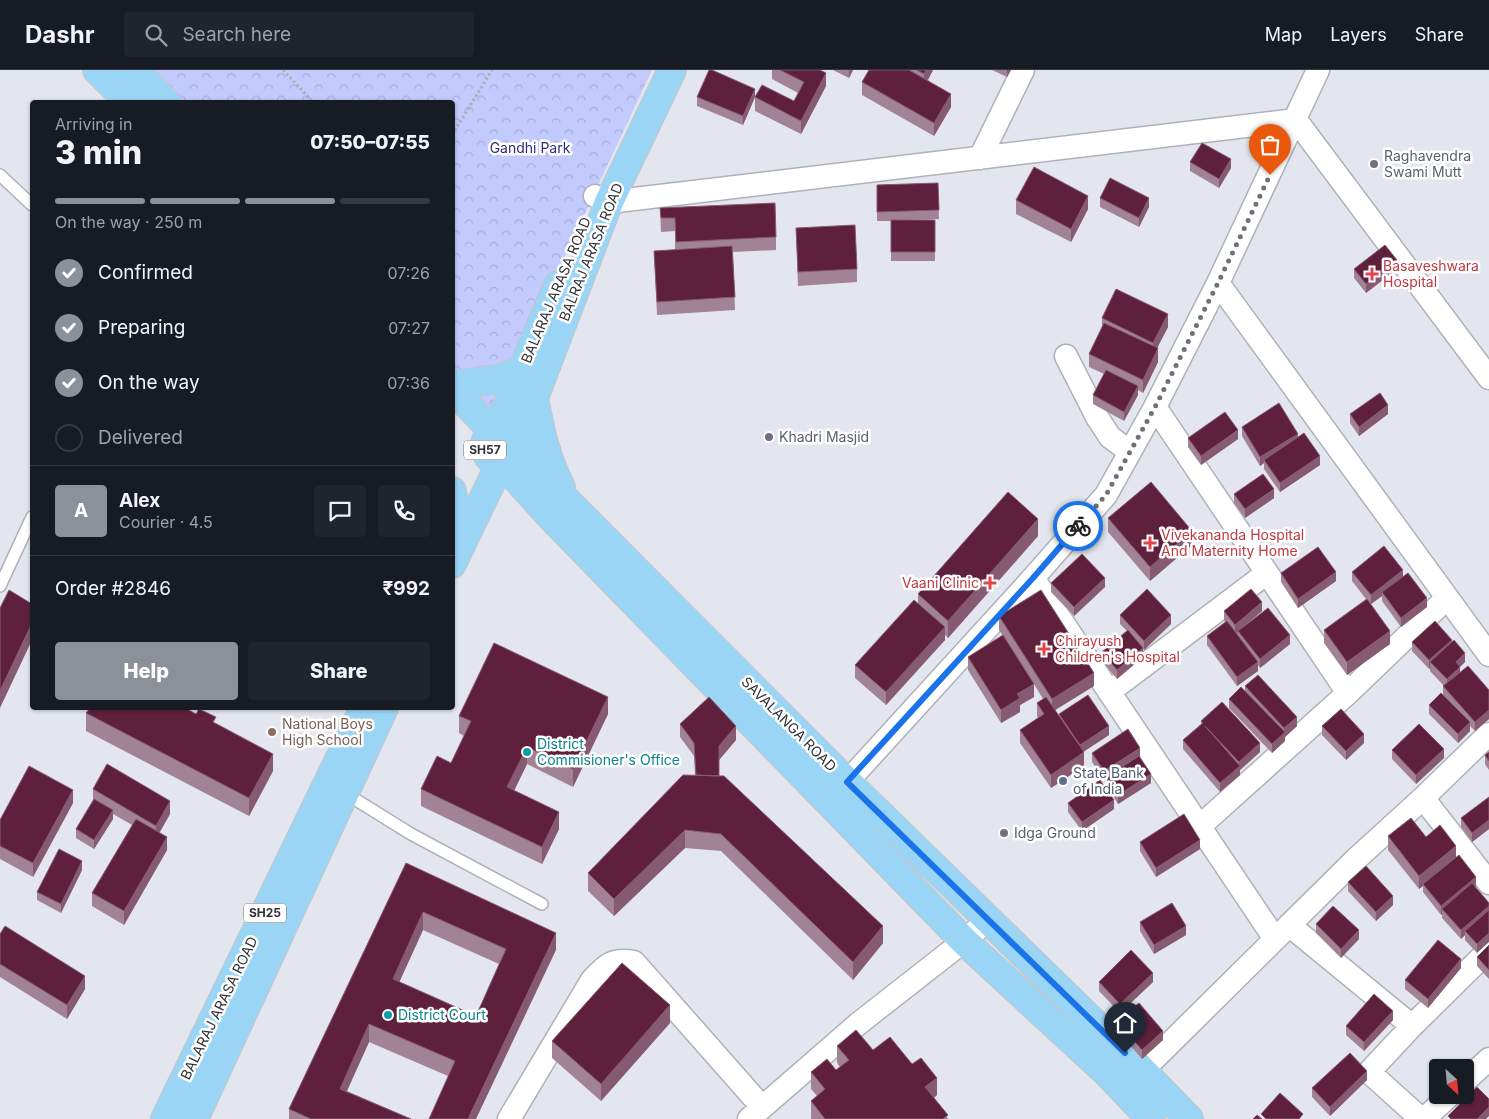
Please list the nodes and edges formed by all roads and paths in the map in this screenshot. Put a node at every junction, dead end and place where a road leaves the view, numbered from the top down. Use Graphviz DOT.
graph roads {
  1 [pos="97,70"];
  2 [pos="134,70"];
  3 [pos="283,70"];
  4 [pos="492,70"];
  5 [pos="655,70"];
  6 [pos="672,70"];
  7 [pos="1022,70"];
  8 [pos="1318,70"];
  9 [pos="127,100"];
  10 [pos="164,100"];
  11 [pos="311,100"];
  12 [pos="1296,120"];
  13 [pos="455,130"];
  14 [pos="980,158"];
  15 [pos="0,175"];
  16 [pos="602,199"];
  17 [pos="30,203"];
  18 [pos="1218,283"];
  19 [pos="1066,356"];
  20 [pos="522,370"];
  21 [pos="1488,377"];
  22 [pos="455,385"];
  23 [pos="455,393"];
  24 [pos="534,398"];
  25 [pos="1155,407"];
  26 [pos="455,418"];
  27 [pos="500,447"];
  28 [pos="1130,452"];
  29 [pos="572,506"];
  30 [pos="455,509"];
  31 [pos="30,520"];
  32 [pos="455,557"];
  33 [pos="1268,573"];
  34 [pos="1033,578"];
  35 [pos="0,586"];
  36 [pos="1447,598"];
  37 [pos="1489,655"];
  38 [pos="1109,692"];
  39 [pos="1348,693"];
  40 [pos="363,710"];
  41 [pos="383,710"];
  42 [pos="1489,734"];
  43 [pos="847,782"];
  44 [pos="345,793"];
  45 [pos="1423,798"];
  46 [pos="1199,827"];
  47 [pos="1489,883"];
  48 [pos="542,904"];
  49 [pos="988,920"];
  50 [pos="1282,932"];
  51 [pos="964,941"];
  52 [pos="1489,950"];
  53 [pos="1412,1026"];
  54 [pos="1489,1059"];
  55 [pos="1142,1071"];
  56 [pos="1474,1073"];
  57 [pos="1440,1104"];
  58 [pos="756,1113"];
  59 [pos="165,1119"];
  60 [pos="194,1119"];
  61 [pos="509,1119"];
  62 [pos="1151,1119"];
  63 [pos="1188,1119"];
  64 [pos="1422,1119"];
  1 -- 9 [label="main road"];
  2 -- 10 [label="main road"];
  3 -- 11 [label="path"];
  4 -- 13 [label="path"];
  5 -- 16 [label="main road, BALARAJ ARASA ROAD"];
  6 -- 16 [label="main road, BALRAJ ARASA ROAD"];
  7 -- 14 [label="street"];
  8 -- 12 [label="street"];
  12 -- 14 [label="street"];
  12 -- 18 [label="street"];
  12 -- 21 [label="street"];
  14 -- 16 [label="street"];
  15 -- 17 [label="lane"];
  16 -- 20 [label="main road, BALARAJ ARASA ROAD"];
  16 -- 24 [label="main road, BALRAJ ARASA ROAD"];
  18 -- 25 [label="street"];
  18 -- 36 [label="street"];
  19 -- 28 [label="street"];
  20 -- 22 [label="main road"];
  20 -- 27 [label="main road, BALARAJ ARASA ROAD"];
  23 -- 27 [label="main road, SAVALANGA ROAD / SH57"];
  24 -- 27 [label="main road, BALRAJ ARASA ROAD"];
  24 -- 29 [label="main road"];
  25 -- 28 [label="street"];
  25 -- 33 [label="street"];
  26 -- 27 [label="main road, SAVALANGA ROAD / SH57"];
  27 -- 29 [label="main road, SAVALANGA ROAD / SH57"];
  27 -- 30 [label="main road, BALARAJ ARASA ROAD"];
  27 -- 32 [label="main road, BALARAJ ARASA ROAD"];
  27 -- 51 [label="main road, SAVALANGA ROAD / SH57"];
  28 -- 34 [label="street"];
  29 -- 43 [label="main road, SAVALANGA ROAD / SH57"];
  31 -- 35 [label="lane"];
  33 -- 38 [label="street"];
  33 -- 39 [label="street"];
  34 -- 38 [label="street"];
  34 -- 43 [label="street"];
  36 -- 37 [label="street"];
  36 -- 39 [label="street"];
  38 -- 46 [label="street"];
  39 -- 46 [label="street"];
  40 -- 59 [label="main road, BALARAJ ARASA ROAD / SH25"];
  41 -- 44 [label="main road, BALARAJ ARASA ROAD / SH25"];
  42 -- 45 [label="street"];
  43 -- 49 [label="main road, SAVALANGA ROAD / SH57"];
  44 -- 48 [label="lane"];
  44 -- 60 [label="main road, BALARAJ ARASA ROAD / SH25"];
  45 -- 47 [label="street"];
  45 -- 50 [label="street"];
  46 -- 50 [label="street"];
  49 -- 51 [label="street"];
  49 -- 55 [label="main road, SAVALANGA ROAD / SH57"];
  50 -- 53 [label="street"];
  50 -- 55 [label="street"];
  51 -- 58 [label="street"];
  51 -- 62 [label="main road, SAVALANGA ROAD / SH57"];
  52 -- 53 [label="street"];
  53 -- 64 [label="street"];
  54 -- 56 [label="street"];
  55 -- 63 [label="main road, SAVALANGA ROAD / SH57"];
  57 -- 64 [label="street"];
  58 -- 61 [label="street"];
}
